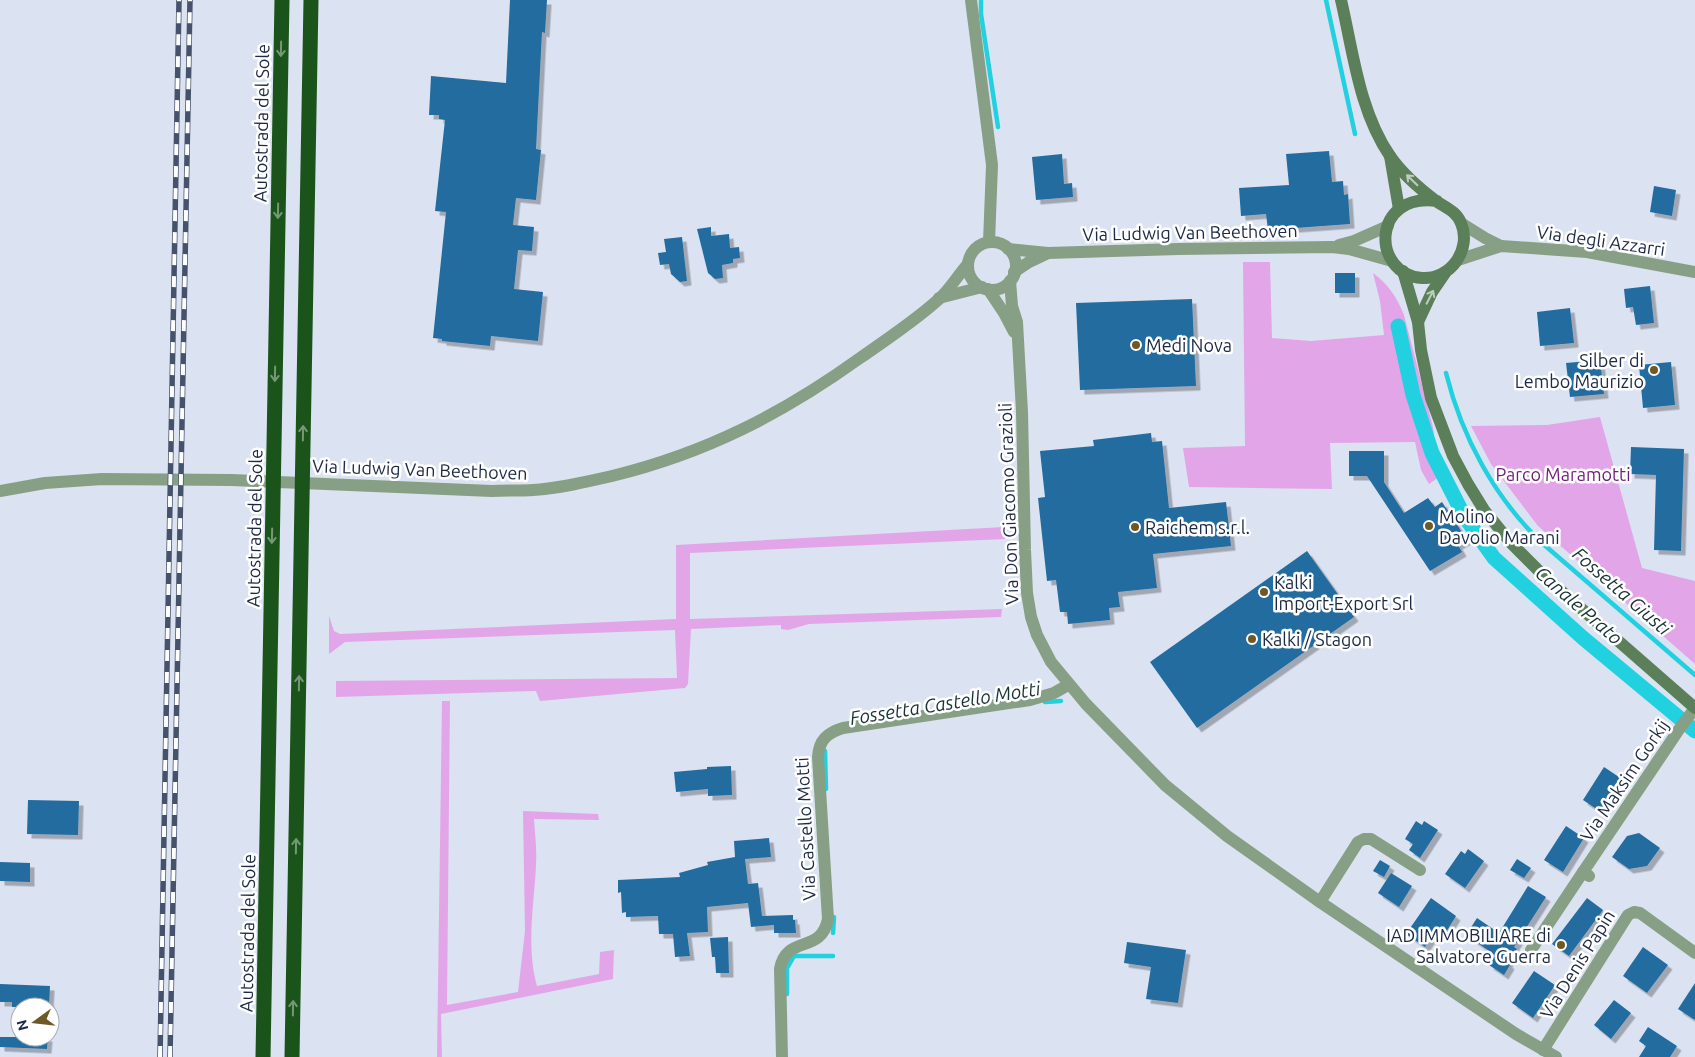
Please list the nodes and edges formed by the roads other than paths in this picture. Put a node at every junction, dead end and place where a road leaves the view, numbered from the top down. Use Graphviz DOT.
graph roads {
  1 [pos="282,0"];
  2 [pos="311,0"];
  3 [pos="971,0"];
  4 [pos="1341,0"];
  5 [pos="1390,156"];
  6 [pos="1437,201"];
  7 [pos="1399,209"];
  8 [pos="1461,223"];
  9 [pos="1388,226"];
  10 [pos="989,242"];
  11 [pos="1501,246"];
  12 [pos="1332,247"];
  13 [pos="1008,248"];
  14 [pos="1048,253"];
  15 [pos="1458,260"];
  16 [pos="1392,261"];
  17 [pos="968,264"];
  18 [pos="1403,271"];
  19 [pos="1695,272"];
  20 [pos="1444,273"];
  21 [pos="1012,276"];
  22 [pos="985,288"];
  23 [pos="939,298"];
  24 [pos="1418,322"];
  25 [pos="1017,338"];
  26 [pos="0,491"];
  27 [pos="1068,685"];
  28 [pos="1693,711"];
  29 [pos="1420,870"];
  30 [pos="1320,902"];
  31 [pos="1531,950"];
  32 [pos="1695,953"];
  33 [pos="1543,1050"];
  34 [pos="263,1057"];
  35 [pos="292,1057"];
  36 [pos="782,1057"];
  37 [pos="1556,1057"];
  1 -- 34 [label="highway, Autostrada del Sole, one-way"];
  35 -- 2 [label="highway, one-way"];
  3 -- 10 [label="street"];
  4 -- 5 [label="main road"];
  6 -- 5 [label="main road, one-way"];
  5 -- 7 [label="main road"];
  6 -- 7 [label="main road"];
  6 -- 8 [label="main road"];
  7 -- 9 [label="main road"];
  8 -- 11 [label="street, Via degli Azzarri"];
  8 -- 15 [label="main road"];
  9 -- 12 [label="street, Via Ludwig Van Beethoven"];
  9 -- 16 [label="main road"];
  10 -- 13 [label="street, Via Ludwig Van Beethoven"];
  10 -- 17 [label="street, Via Ludwig Van Beethoven"];
  11 -- 15 [label="street, Via degli Azzarri"];
  11 -- 19 [label="street, Via degli Azzarri"];
  12 -- 14 [label="street, Via Ludwig Van Beethoven"];
  12 -- 16 [label="street, Via Ludwig Van Beethoven"];
  13 -- 14 [label="street, Via Ludwig Van Beethoven"];
  13 -- 21 [label="street"];
  14 -- 21 [label="street, Via Ludwig Van Beethoven"];
  15 -- 20 [label="main road"];
  16 -- 18 [label="main road"];
  17 -- 22 [label="street"];
  17 -- 23 [label="street, Via Ludwig Van Beethoven"];
  18 -- 20 [label="main road"];
  18 -- 24 [label="main road"];
  24 -- 20 [label="main road, one-way"];
  21 -- 22 [label="street, Via Ludwig Van Beethoven"];
  21 -- 25 [label="street, Via Don Giacomo Grazioli"];
  22 -- 23 [label="street, Via Ludwig Van Beethoven"];
  22 -- 25 [label="street, Via Don Giacomo Grazioli"];
  23 -- 26 [label="street, Via Ludwig Van Beethoven"];
  24 -- 28 [label="main road"];
  25 -- 27 [label="street, Via Don Giacomo Grazioli"];
  27 -- 30 [label="street, Via Don Giacomo Grazioli"];
  27 -- 36 [label="street, Via Castello Motti"];
  28 -- 31 [label="street, Via Maksim Gorkij"];
  29 -- 30 [label="street"];
  30 -- 33 [label="street, Via Don Giacomo Grazioli"];
  32 -- 33 [label="street, Via Denis Papin"];
  33 -- 37 [label="street, Via Don Giacomo Grazioli"];
}
